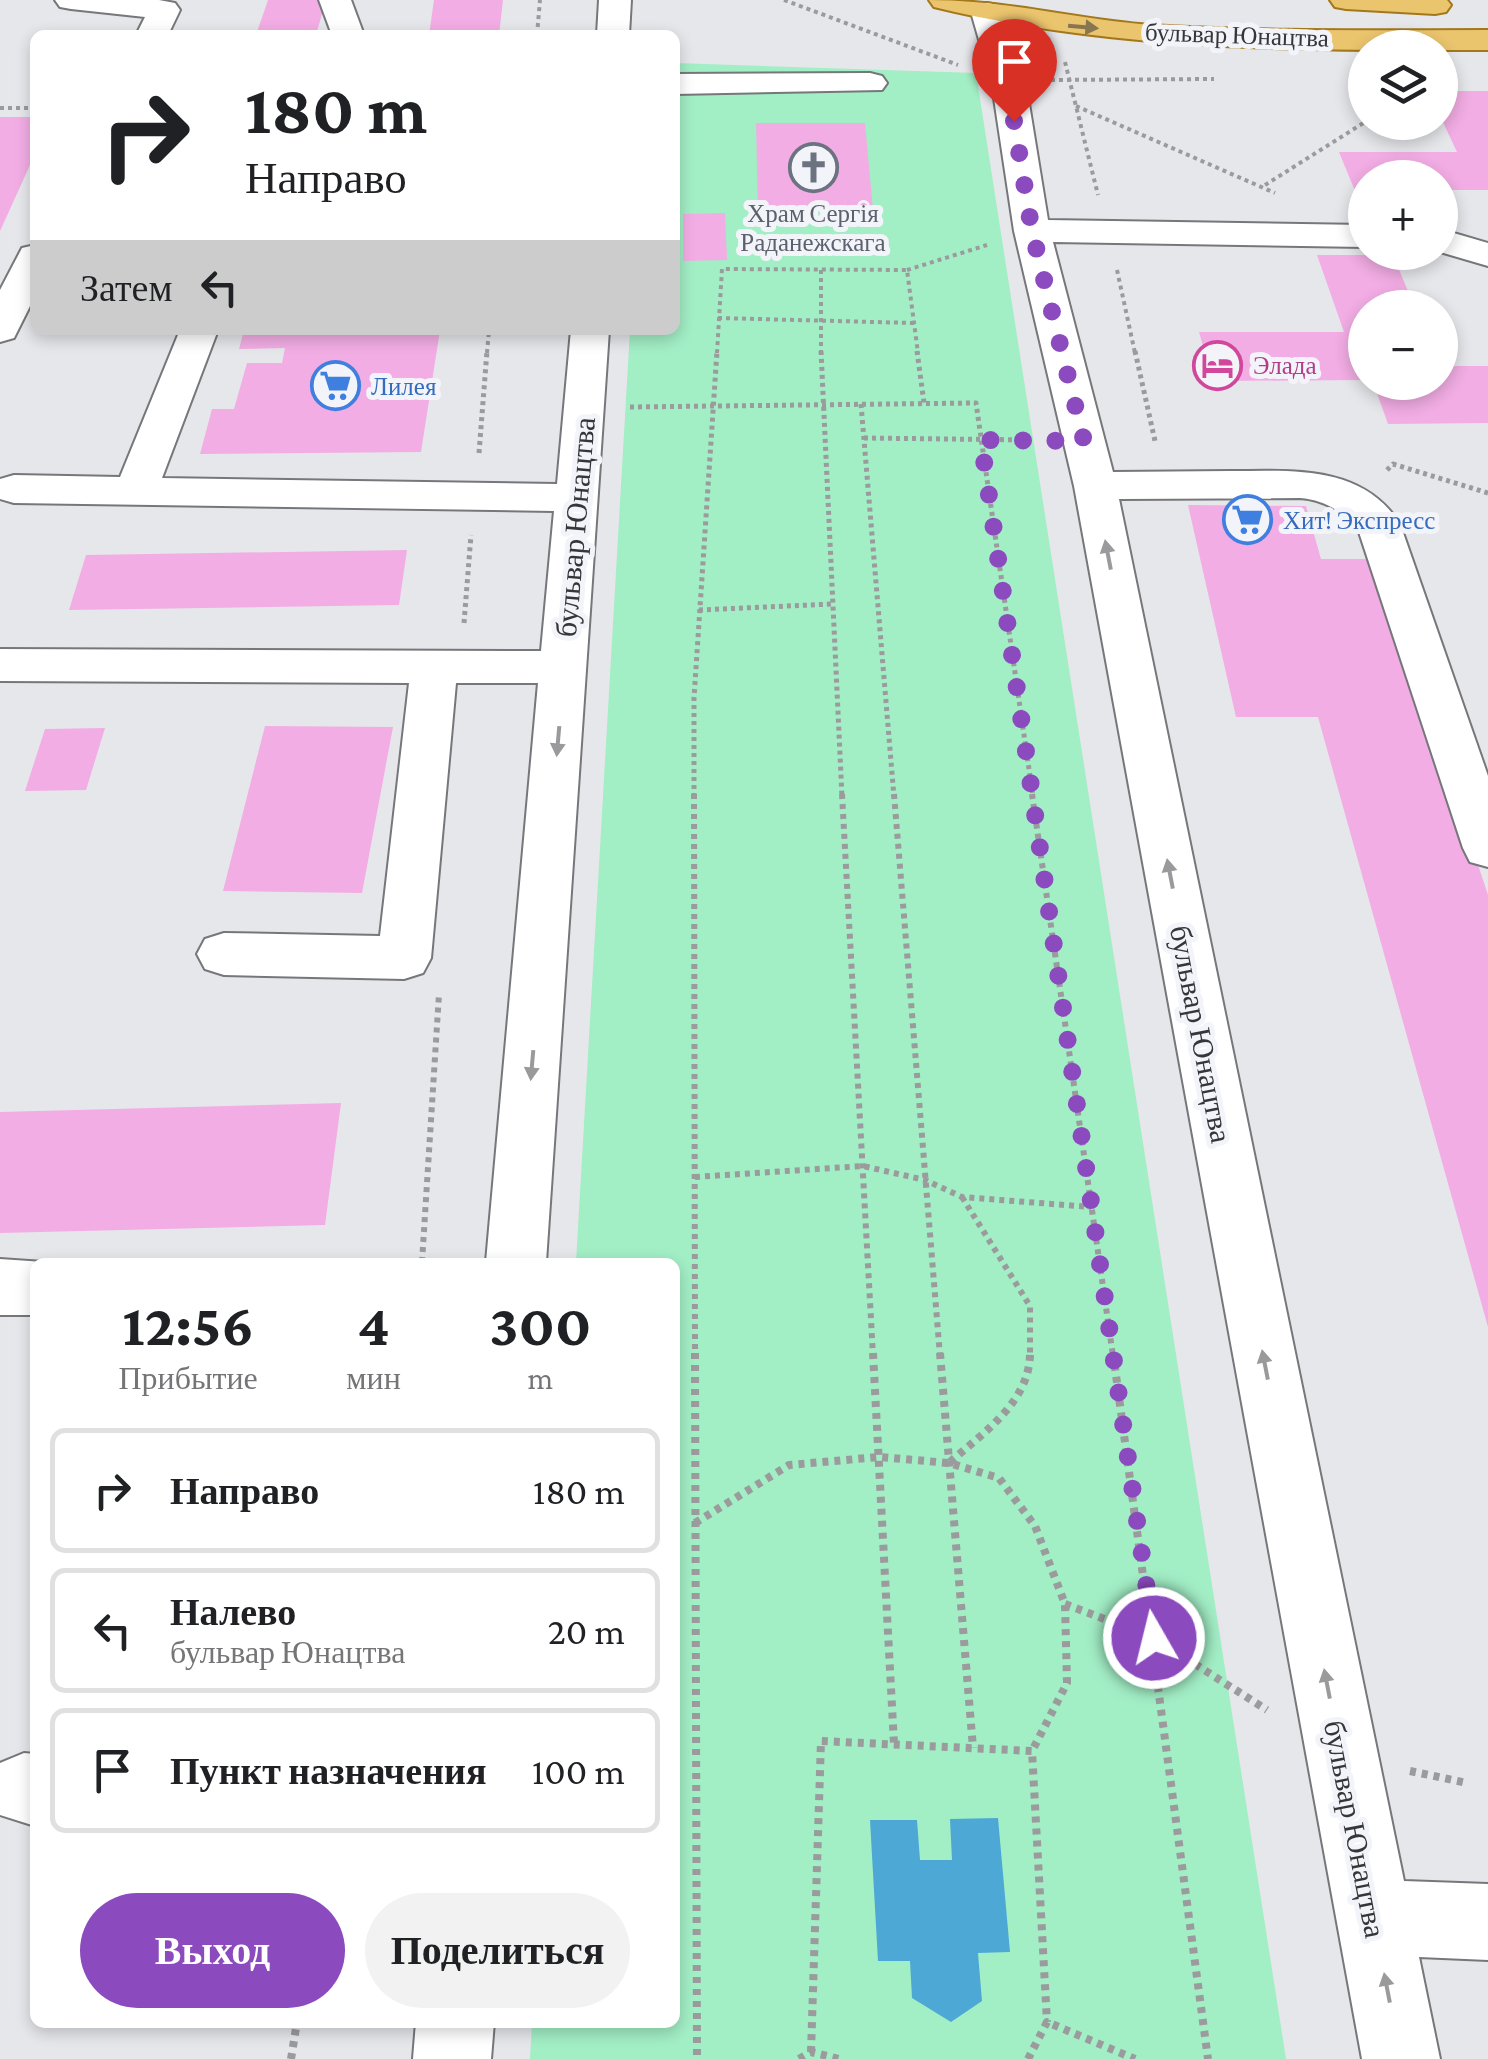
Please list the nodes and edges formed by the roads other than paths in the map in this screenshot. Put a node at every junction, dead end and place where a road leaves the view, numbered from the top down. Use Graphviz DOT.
graph roads {
  1 [pos="71,0"];
  2 [pos="335,0"];
  3 [pos="615,0"];
  4 [pos="944,0"];
  5 [pos="1346,0"];
  6 [pos="987,6"];
  7 [pos="1460,7"];
  8 [pos="154,30"];
  9 [pos="346,30"];
  10 [pos="614,30"];
  11 [pos="1488,40"];
  12 [pos="870,83"];
  13 [pos="680,84"];
  14 [pos="1032,231"];
  15 [pos="1348,236"];
  16 [pos="1458,245"];
  17 [pos="1488,254"];
  18 [pos="30,270"];
  19 [pos="0,330"];
  20 [pos="196,335"];
  21 [pos="590,335"];
  22 [pos="1090,463"];
  23 [pos="14,490"];
  24 [pos="136,491"];
  25 [pos="577,498"];
  26 [pos="0,665"];
  27 [pos="564,667"];
  28 [pos="434,668"];
  29 [pos="1488,848"];
  30 [pos="224,954"];
  31 [pos="516,1258"];
  32 [pos="0,1287"];
  33 [pos="30,1287"];
  34 [pos="1373,1917"];
  35 [pos="1488,1922"];
  36 [pos="455,2028"];
  37 [pos="452,2059"];
  38 [pos="1400,2059"];
  1 -- 8 [label="street"];
  2 -- 9 [label="street"];
  3 -- 10 [label="street"];
  4 -- 6 [label="main road, бульвар Юнацтва"];
  5 -- 7 [label="main road, бульвар Юнацтва"];
  6 -- 11 [label="main road, бульвар Юнацтва, one-way"];
  6 -- 14 [label="street, бульвар Юнацтва"];
  12 -- 13 [label="street"];
  14 -- 15 [label="street"];
  14 -- 22 [label="street, бульвар Юнацтва"];
  16 -- 17 [label="street"];
  18 -- 19 [label="street"];
  20 -- 24 [label="street"];
  21 -- 25 [label="street, бульвар Юнацтва"];
  22 -- 29 [label="street"];
  34 -- 22 [label="street, бульвар Юнацтва, one-way"];
  23 -- 24 [label="street"];
  24 -- 25 [label="street"];
  25 -- 27 [label="street, бульвар Юнацтва"];
  26 -- 28 [label="street"];
  27 -- 28 [label="street"];
  27 -- 31 [label="street, бульвар Юнацтва, one-way"];
  28 -- 30 [label="street"];
  32 -- 33 [label="street"];
  34 -- 35 [label="street"];
  38 -- 34 [label="street, бульвар Юнацтва, one-way"];
  36 -- 37 [label="street"];
}
